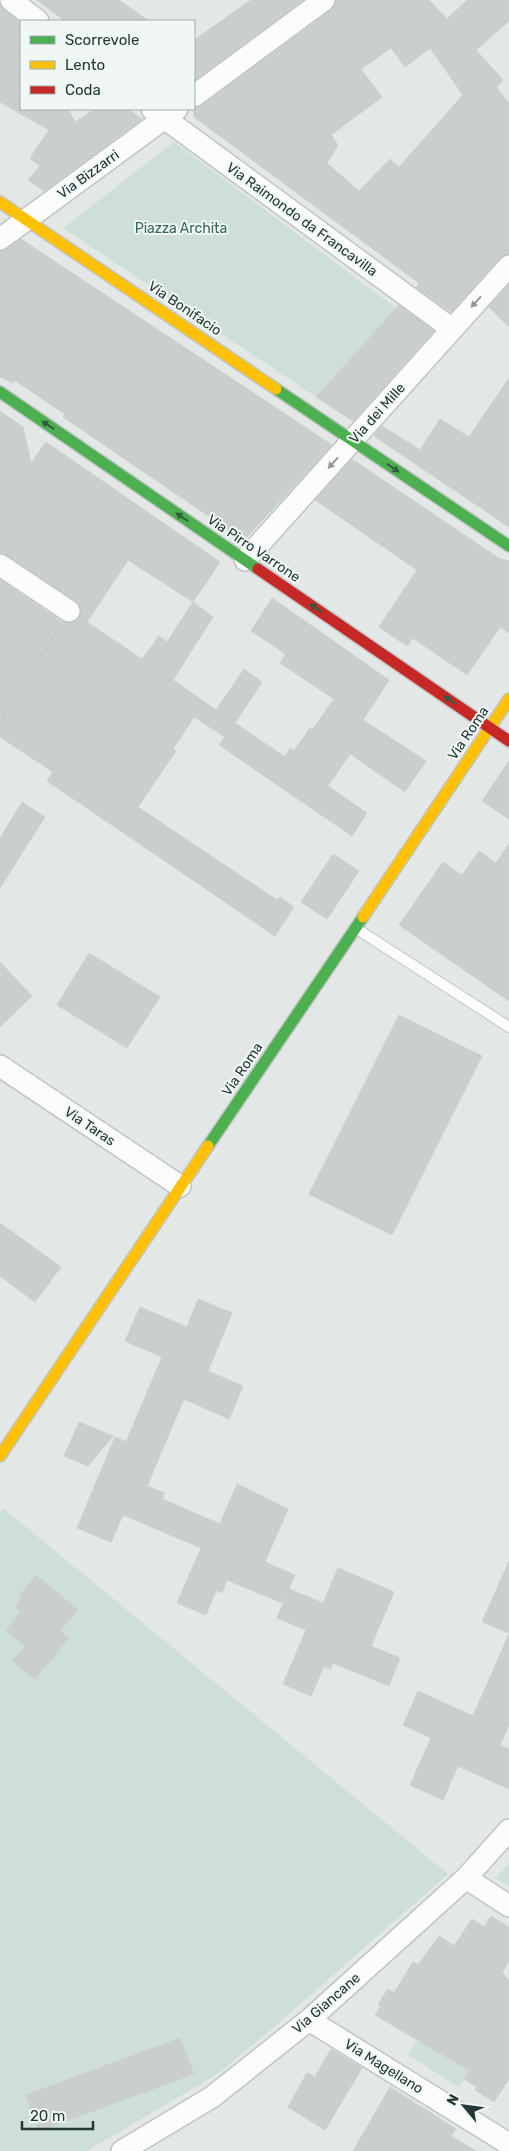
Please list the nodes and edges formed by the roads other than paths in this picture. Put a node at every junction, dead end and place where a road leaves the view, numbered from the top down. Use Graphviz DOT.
graph roads {
  1 [pos="11,0"];
  2 [pos="324,0"];
  3 [pos="37,20"];
  4 [pos="195,95"];
  5 [pos="164,112"];
  6 [pos="0,202"];
  7 [pos="27,220"];
  8 [pos="0,239"];
  9 [pos="509,266"];
  10 [pos="452,329"];
  11 [pos="0,392"];
  12 [pos="353,440"];
  13 [pos="509,546"];
  14 [pos="245,560"];
  15 [pos="0,565"];
  16 [pos="69,611"];
  17 [pos="509,699"];
  18 [pos="490,728"];
  19 [pos="509,741"];
  20 [pos="355,928"];
  21 [pos="509,1027"];
  22 [pos="0,1066"];
  23 [pos="180,1186"];
  24 [pos="0,1456"];
  25 [pos="509,1830"];
  26 [pos="466,1878"];
  27 [pos="509,1906"];
  28 [pos="309,2020"];
  29 [pos="509,2144"];
  30 [pos="122,2151"];
  1 -- 3 [label="street"];
  2 -- 4 [label="street"];
  5 -- 7 [label="street, Via Bizzarri"];
  5 -- 10 [label="street, Via Raimondo da Francavilla"];
  6 -- 7 [label="street, Via Bonifacio"];
  7 -- 8 [label="street, Via Bizzarri"];
  7 -- 12 [label="street, Via Bonifacio"];
  9 -- 10 [label="street, Via dei Mille, one-way"];
  10 -- 12 [label="street, Via dei Mille"];
  14 -- 11 [label="street, Via Pirro Varrone, one-way"];
  12 -- 13 [label="street, one-way"];
  12 -- 14 [label="street, Via dei Mille, one-way"];
  18 -- 14 [label="street, Via Pirro Varrone, one-way"];
  15 -- 16 [label="street"];
  17 -- 18 [label="street, Via Roma"];
  18 -- 19 [label="street, Via Pirro Varrone"];
  18 -- 20 [label="street, Via Roma"];
  20 -- 21 [label="lane"];
  20 -- 23 [label="street, Via Roma"];
  22 -- 23 [label="street, Via Taras"];
  23 -- 24 [label="street, Via Roma"];
  25 -- 26 [label="street, Via Giancane"];
  26 -- 27 [label="street"];
  26 -- 28 [label="street, Via Giancane"];
  28 -- 29 [label="street, Via Magellano"];
  28 -- 30 [label="street, Via Giancane"];
}
